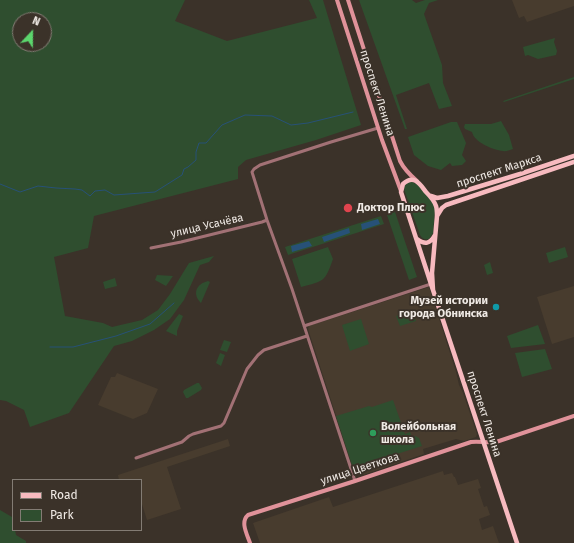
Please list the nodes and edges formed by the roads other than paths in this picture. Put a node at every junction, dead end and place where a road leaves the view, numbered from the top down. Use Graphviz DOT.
graph roads {
  1 [pos="337,0"];
  2 [pos="348,0"];
  3 [pos="378,128"];
  4 [pos="574,156"];
  5 [pos="574,162"];
  6 [pos="418,182"];
  7 [pos="402,192"];
  8 [pos="429,195"];
  9 [pos="448,196"];
  10 [pos="450,204"];
  11 [pos="437,216"];
  12 [pos="267,220"];
  13 [pos="436,234"];
  14 [pos="417,238"];
  15 [pos="151,248"];
  16 [pos="431,284"];
  17 [pos="434,290"];
  18 [pos="304,326"];
  19 [pos="307,336"];
  20 [pos="574,416"];
  21 [pos="483,442"];
  22 [pos="136,458"];
  23 [pos="355,480"];
  24 [pos="250,543"];
  25 [pos="517,543"];
  1 -- 3 [label="main road, проспект Ленина"];
  2 -- 6 [label="main road, проспект Ленина"];
  3 -- 7 [label="main road, проспект Ленина"];
  3 -- 12 [label="street"];
  4 -- 9 [label="main road, проспект Маркса"];
  5 -- 10 [label="main road, проспект Маркса"];
  6 -- 7 [label="main road"];
  6 -- 8 [label="main road"];
  7 -- 14 [label="main road, проспект Ленина"];
  8 -- 9 [label="main road, проспект Маркса"];
  8 -- 11 [label="main road"];
  9 -- 10 [label="main road"];
  10 -- 11 [label="main road, проспект Маркса"];
  11 -- 13 [label="main road, проспект Ленина"];
  12 -- 15 [label="street, улица Усачёва"];
  12 -- 18 [label="street"];
  13 -- 14 [label="main road"];
  13 -- 17 [label="main road, проспект Ленина"];
  14 -- 16 [label="main road, проспект Ленина"];
  16 -- 17 [label="main road, проспект Ленина"];
  16 -- 18 [label="street"];
  17 -- 21 [label="main road, проспект Ленина"];
  18 -- 19 [label="street"];
  19 -- 22 [label="street"];
  19 -- 23 [label="street"];
  20 -- 21 [label="main road, улица Цветкова"];
  21 -- 23 [label="main road, улица Цветкова"];
  21 -- 25 [label="main road, проспект Ленина"];
  23 -- 24 [label="main road, улица Цветкова"];
}
